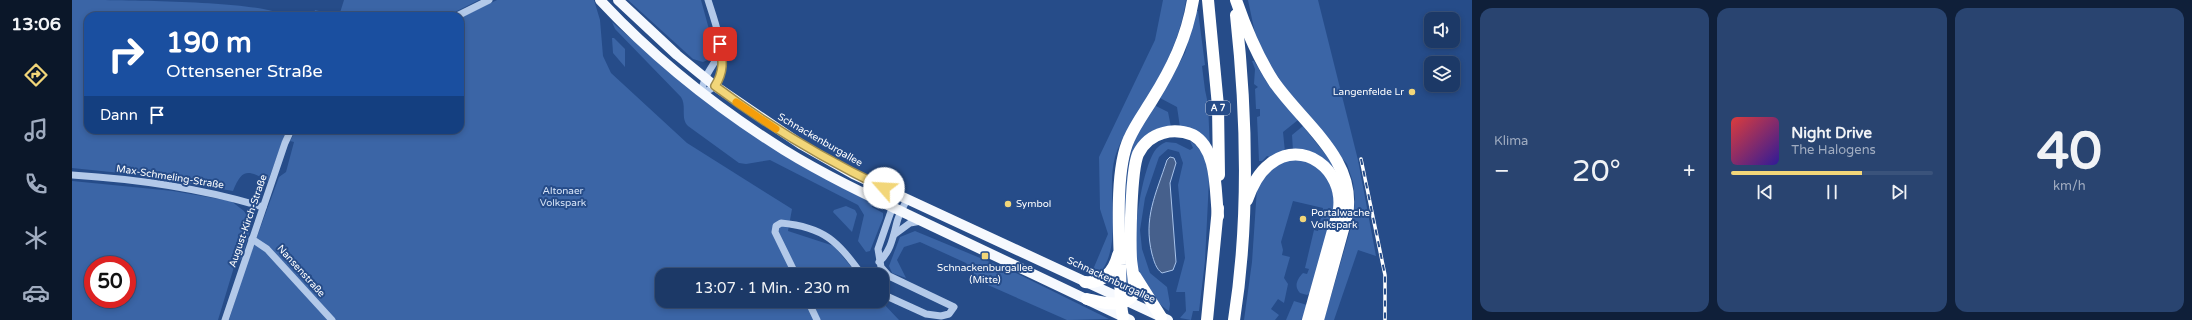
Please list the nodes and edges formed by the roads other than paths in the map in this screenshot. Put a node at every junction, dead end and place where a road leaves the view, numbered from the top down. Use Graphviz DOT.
graph roads {
  1 [pos="489,0"];
  2 [pos="600,0"];
  3 [pos="618,0"];
  4 [pos="708,0"];
  5 [pos="1193,0"];
  6 [pos="1208,0"];
  7 [pos="1235,0"];
  8 [pos="464,12"];
  9 [pos="721,50"];
  10 [pos="704,78"];
  11 [pos="715,86"];
  12 [pos="702,93"];
  13 [pos="289,134"];
  14 [pos="72,175"];
  15 [pos="897,194"];
  16 [pos="907,199"];
  17 [pos="263,207"];
  18 [pos="897,209"];
  19 [pos="1244,210"];
  20 [pos="1218,216"];
  21 [pos="922,221"];
  22 [pos="895,234"];
  23 [pos="252,239"];
  24 [pos="1119,252"];
  25 [pos="879,262"];
  26 [pos="793,268"];
  27 [pos="857,268"];
  28 [pos="881,268"];
  29 [pos="1132,272"];
  30 [pos="889,276"];
  31 [pos="1085,282"];
  32 [pos="889,298"];
  33 [pos="1087,299"];
  34 [pos="1123,301"];
  35 [pos="811,308"];
  36 [pos="1127,318"];
  37 [pos="1164,319"];
  38 [pos="225,320"];
  39 [pos="332,320"];
  40 [pos="817,320"];
  41 [pos="1207,320"];
  42 [pos="1234,320"];
  43 [pos="1308,320"];
  44 [pos="1318,320"];
  1 -- 8 [label="street"];
  2 -- 12 [label="main road"];
  3 -- 10 [label="main road, Schnackenburgallee"];
  4 -- 9 [label="street"];
  5 -- 24 [label="highway"];
  6 -- 20 [label="highway, A 7"];
  7 -- 19 [label="highway, A 7"];
  7 -- 44 [label="highway"];
  9 -- 10 [label="street"];
  9 -- 11 [label="street"];
  10 -- 11 [label="main road, Schnackenburgallee"];
  10 -- 12 [label="street"];
  11 -- 12 [label="street"];
  11 -- 15 [label="main road, Schnackenburgallee"];
  12 -- 18 [label="main road"];
  13 -- 17 [label="street, August-Kirch-Straße"];
  14 -- 17 [label="street, Max-Schmeling-Straße"];
  15 -- 16 [label="main road, Schnackenburgallee"];
  15 -- 18 [label="street"];
  16 -- 18 [label="street"];
  16 -- 31 [label="main road, Schnackenburgallee"];
  17 -- 23 [label="street, August-Kirch-Straße"];
  18 -- 21 [label="main road"];
  18 -- 22 [label="street"];
  18 -- 25 [label="street"];
  19 -- 42 [label="highway, A 7"];
  19 -- 43 [label="highway"];
  20 -- 29 [label="highway"];
  20 -- 41 [label="highway, A 7"];
  21 -- 22 [label="street"];
  21 -- 33 [label="main road"];
  22 -- 25 [label="street"];
  23 -- 38 [label="street, August-Kirch-Straße"];
  23 -- 39 [label="street, Nansenstraße"];
  24 -- 31 [label="highway"];
  24 -- 34 [label="highway"];
  25 -- 28 [label="street"];
  26 -- 27 [label="street"];
  29 -- 34 [label="highway"];
  29 -- 37 [label="highway"];
  30 -- 32 [label="street"];
  31 -- 34 [label="main road, Schnackenburgallee"];
  33 -- 34 [label="highway"];
  33 -- 36 [label="main road"];
  34 -- 36 [label="highway"];
  34 -- 37 [label="main road, Schnackenburgallee"];
  35 -- 40 [label="street"];
}
